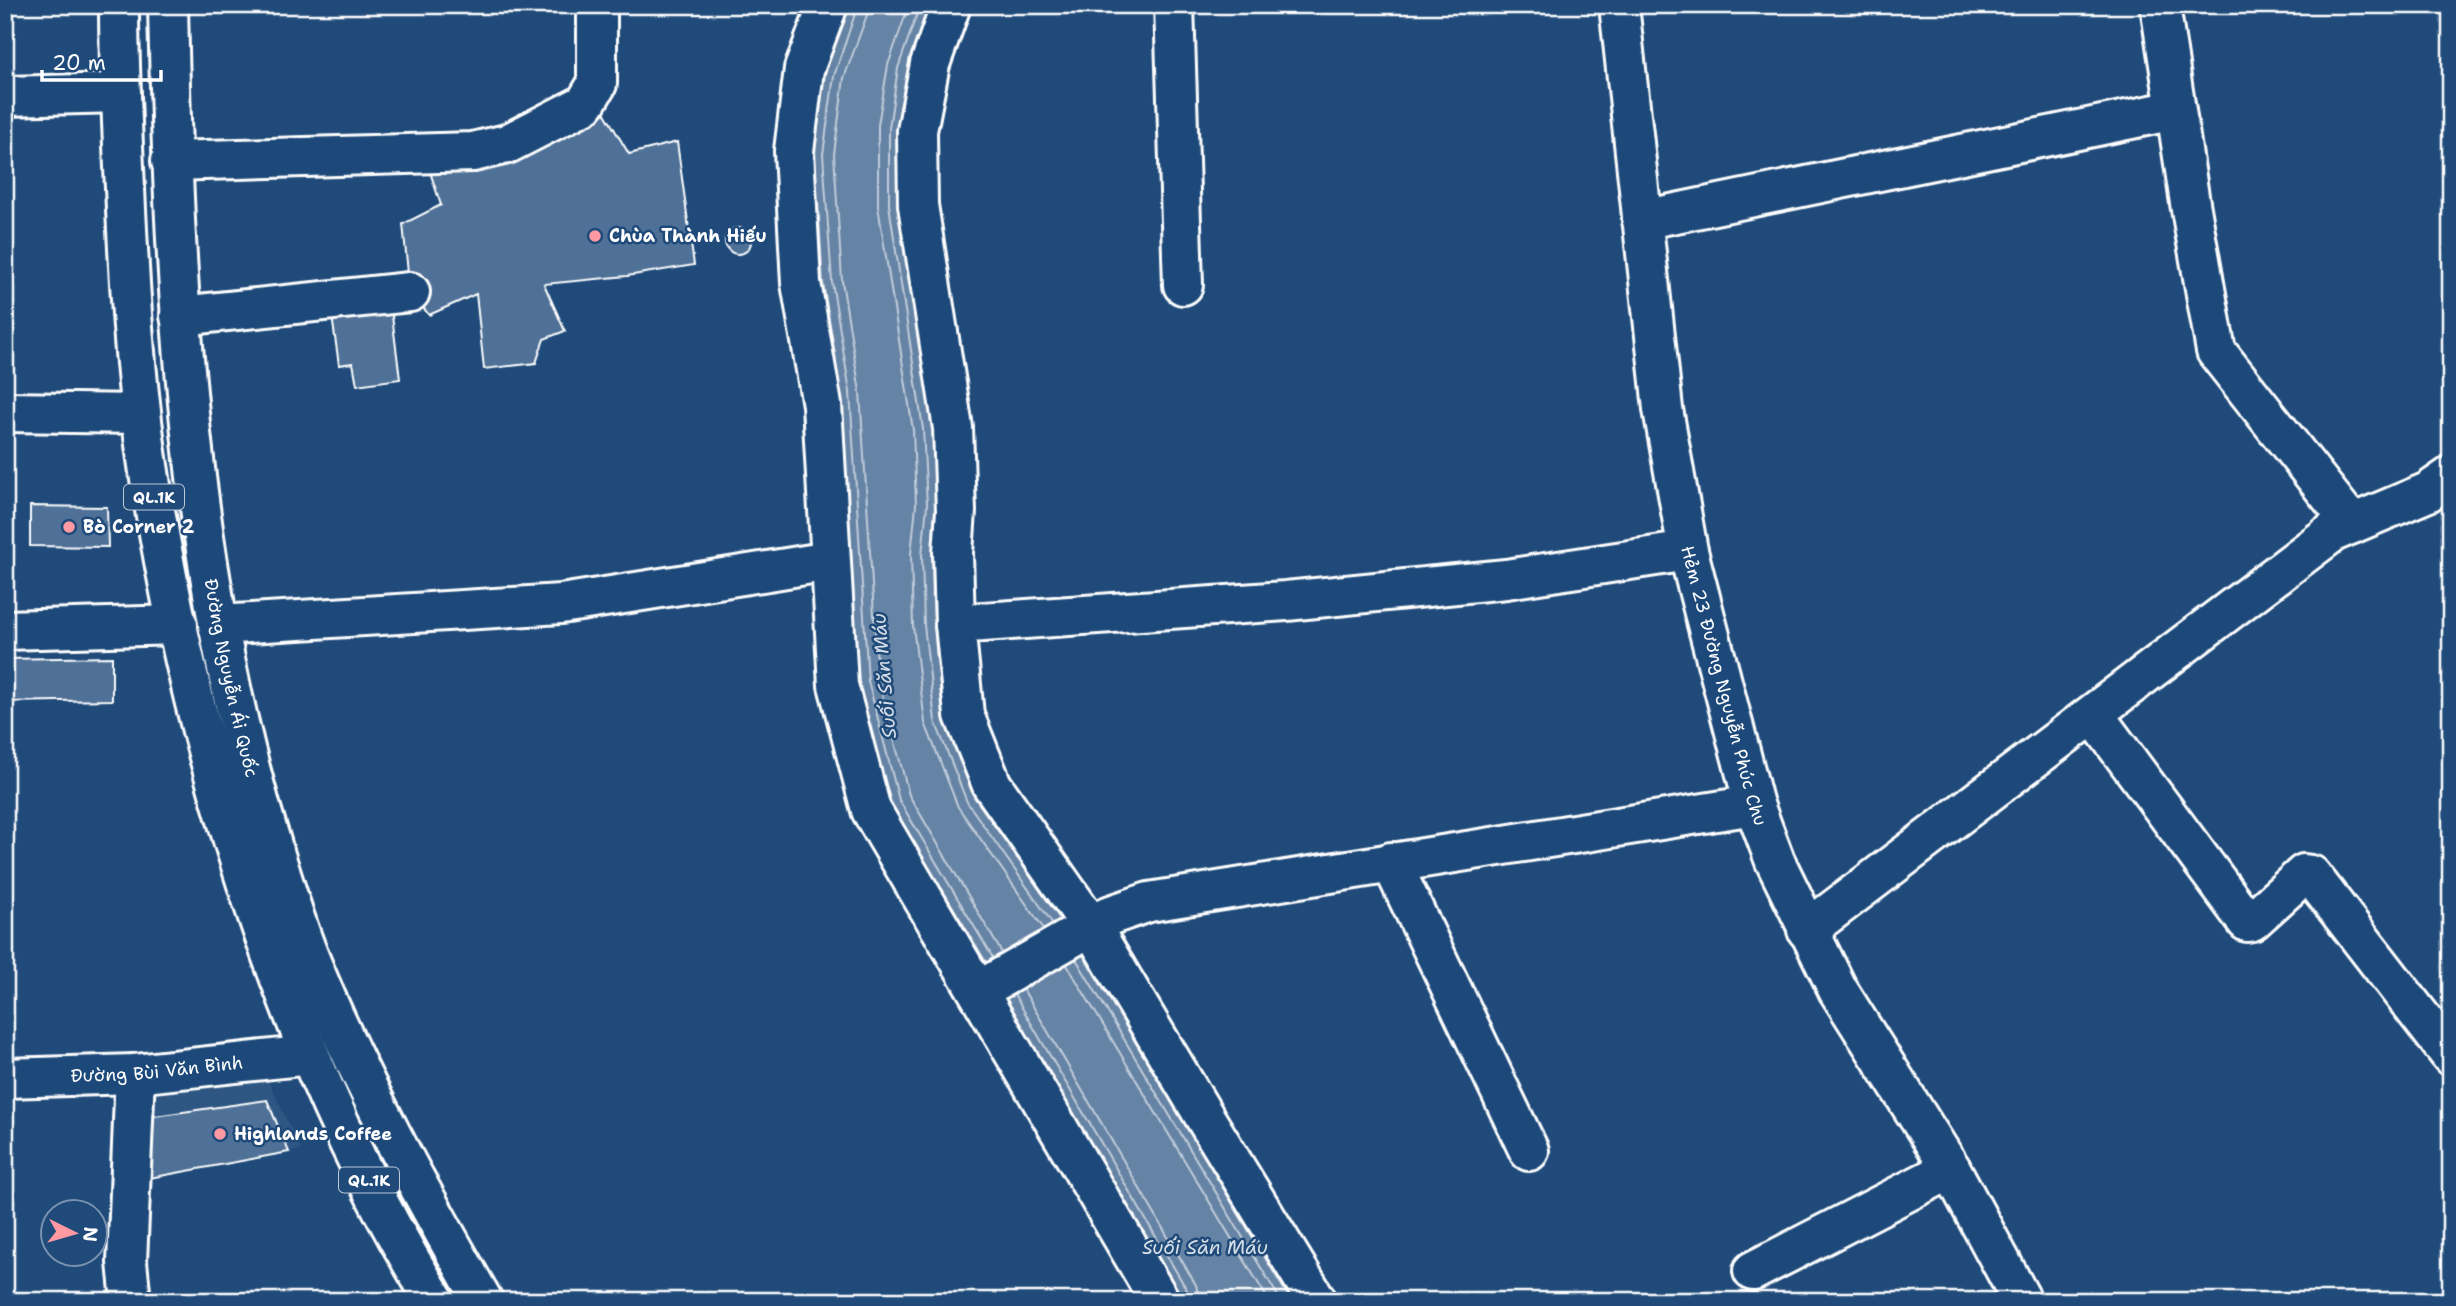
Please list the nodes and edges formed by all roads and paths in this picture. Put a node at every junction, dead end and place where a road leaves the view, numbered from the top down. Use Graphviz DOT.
graph roads {
  1 [pos="119,5"];
  2 [pos="168,5"];
  3 [pos="597,5"];
  4 [pos="828,5"];
  5 [pos="951,5"];
  6 [pos="1174,5"];
  7 [pos="1619,5"];
  8 [pos="2160,5"];
  9 [pos="121,93"];
  10 [pos="5,96"];
  11 [pos="2175,110"];
  12 [pos="171,161"];
  13 [pos="1642,220"];
  14 [pos="1183,285"];
  15 [pos="410,292"];
  16 [pos="180,316"];
  17 [pos="5,412"];
  18 [pos="141,414"];
  19 [pos="2451,476"];
  20 [pos="2352,524"];
  21 [pos="1688,551"];
  22 [pos="830,561"];
  23 [pos="955,624"];
  24 [pos="177,625"];
  25 [pos="218,625"];
  26 [pos="5,630"];
  27 [pos="2094,715"];
  28 [pos="1754,805"];
  29 [pos="1391,862"];
  30 [pos="1091,926"];
  31 [pos="1807,930"];
  32 [pos="978,991"];
  33 [pos="346,1042"];
  34 [pos="310,1055"];
  35 [pos="2451,1056"];
  36 [pos="135,1074"];
  37 [pos="5,1078"];
  38 [pos="1529,1151"];
  39 [pos="1951,1169"];
  40 [pos="1752,1270"];
  41 [pos="131,1301"];
  42 [pos="435,1301"];
  43 [pos="483,1301"];
  44 [pos="1160,1301"];
  45 [pos="1317,1301"];
  46 [pos="2022,1301"];
  1 -- 9 [label="street, QL.1K"];
  2 -- 12 [label="street, Đường Nguyễn Ái Quốc / QL.1K"];
  3 -- 12 [label="street"];
  4 -- 22 [label="street"];
  5 -- 23 [label="street"];
  6 -- 14 [label="street"];
  7 -- 13 [label="street, Hẻm 23 Đường Nguyễn Phúc Chu"];
  8 -- 11 [label="street"];
  9 -- 10 [label="street"];
  9 -- 18 [label="street, QL.1K"];
  11 -- 13 [label="street"];
  11 -- 20 [label="street"];
  12 -- 16 [label="street, Đường Nguyễn Ái Quốc / QL.1K"];
  13 -- 21 [label="street, Hẻm 23 Đường Nguyễn Phúc Chu"];
  15 -- 16 [label="street"];
  16 -- 25 [label="street, Đường Nguyễn Ái Quốc / QL.1K"];
  17 -- 18 [label="street"];
  18 -- 24 [label="street, QL.1K"];
  19 -- 20 [label="street"];
  20 -- 27 [label="street"];
  21 -- 23 [label="street"];
  21 -- 28 [label="street, Hẻm 23 Đường Nguyễn Phúc Chu"];
  22 -- 25 [label="street"];
  22 -- 32 [label="street"];
  23 -- 30 [label="street"];
  24 -- 26 [label="street"];
  24 -- 34 [label="street, QL.1K"];
  25 -- 33 [label="street, Đường Nguyễn Ái Quốc / QL.1K"];
  27 -- 31 [label="street"];
  27 -- 35 [label="street"];
  28 -- 29 [label="street"];
  28 -- 31 [label="street, Hẻm 23 Đường Nguyễn Phúc Chu"];
  29 -- 30 [label="street"];
  29 -- 38 [label="street"];
  30 -- 32 [label="street"];
  30 -- 45 [label="street"];
  31 -- 39 [label="street, Hẻm 23 Đường Nguyễn Phúc Chu"];
  32 -- 44 [label="street"];
  33 -- 34 [label="street, Đường Bùi Văn Bình"];
  33 -- 43 [label="street, Đường Nguyễn Ái Quốc / QL.1K"];
  34 -- 36 [label="street, Đường Bùi Văn Bình"];
  34 -- 42 [label="street, QL.1K"];
  36 -- 37 [label="street, Đường Bùi Văn Bình"];
  36 -- 41 [label="street"];
  39 -- 40 [label="street"];
  39 -- 46 [label="street, Hẻm 23 Đường Nguyễn Phúc Chu"];
}
